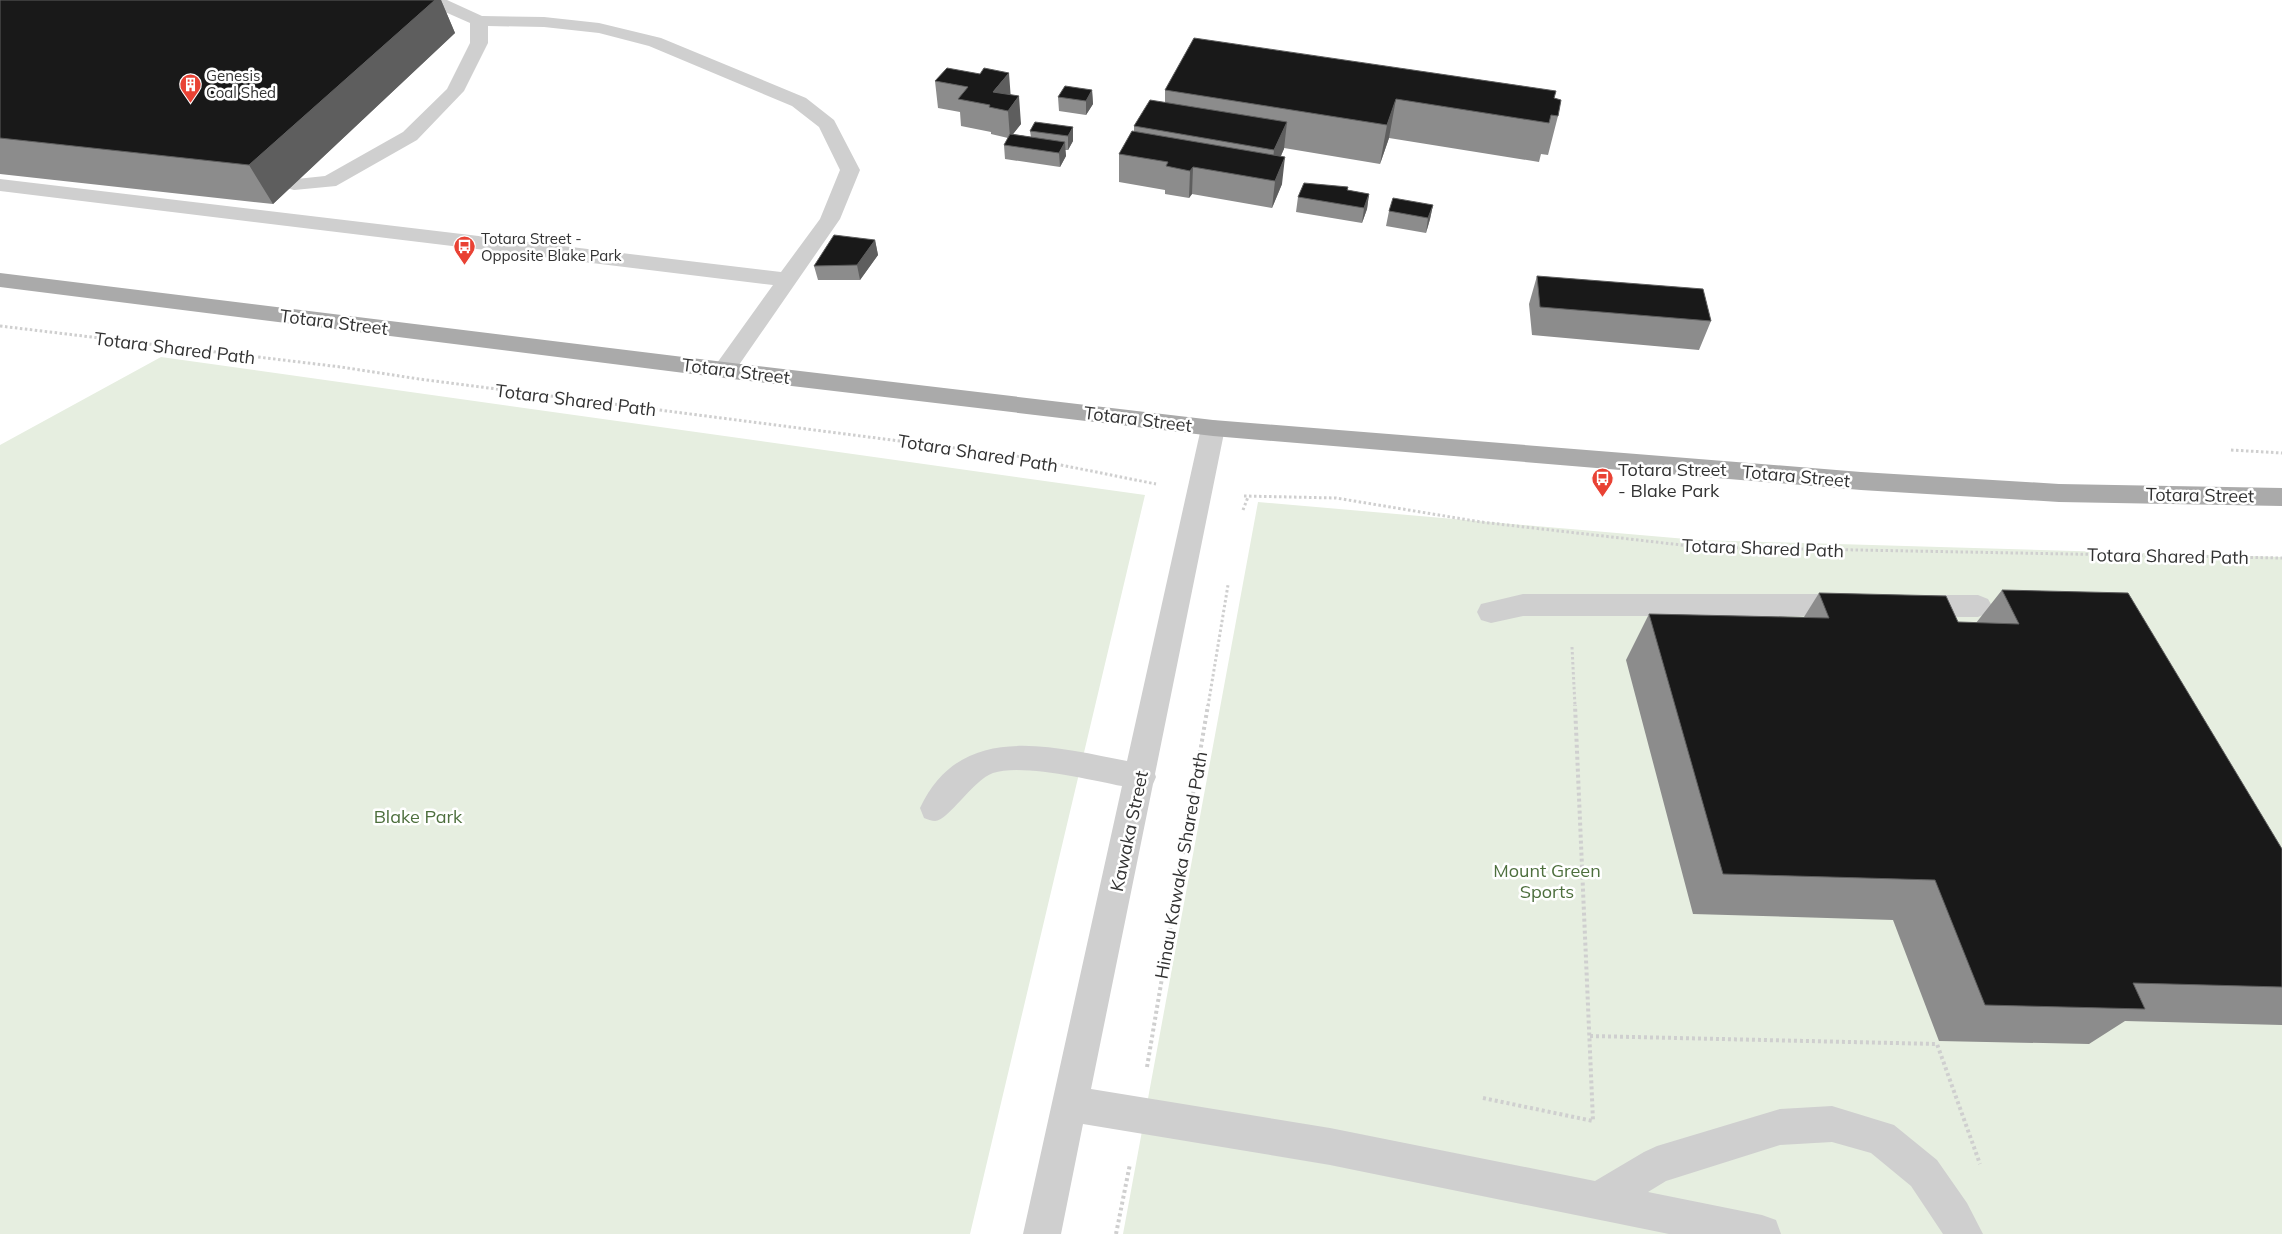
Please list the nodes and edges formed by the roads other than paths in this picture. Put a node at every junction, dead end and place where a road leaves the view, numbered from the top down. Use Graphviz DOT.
graph roads {
  1 [pos="433,0"];
  2 [pos="479,21"];
  3 [pos="294,184"];
  4 [pos="0,185"];
  5 [pos="0,280"];
  6 [pos="789,280"];
  7 [pos="724,370"];
  8 [pos="1213,428"];
  9 [pos="2282,497"];
  10 [pos="1978,606"];
  11 [pos="1491,612"];
  12 [pos="1141,777"];
  13 [pos="935,808"];
  14 [pos="1070,1104"];
  15 [pos="1597,1201"];
  16 [pos="1042,1234"];
  17 [pos="1762,1234"];
  18 [pos="1964,1234"];
  1 -- 2 [label="street"];
  2 -- 3 [label="street"];
  2 -- 6 [label="street"];
  4 -- 6 [label="street"];
  5 -- 7 [label="main road, Totara Street"];
  6 -- 7 [label="street"];
  7 -- 8 [label="main road, Totara Street"];
  8 -- 9 [label="main road, Totara Street"];
  8 -- 12 [label="street, Kawaka Street"];
  10 -- 11 [label="street"];
  12 -- 13 [label="street"];
  12 -- 14 [label="street, Kawaka Street"];
  14 -- 15 [label="street"];
  14 -- 16 [label="street, Kawaka Street"];
  15 -- 17 [label="street"];
  15 -- 18 [label="street"];
}
